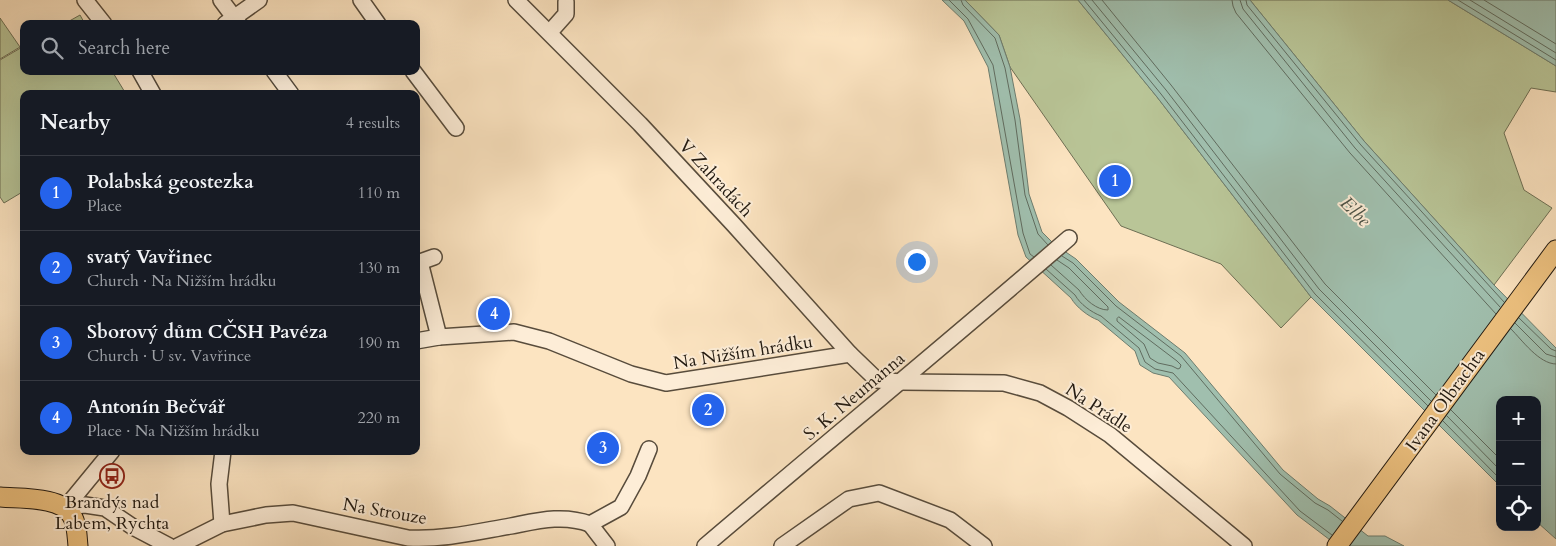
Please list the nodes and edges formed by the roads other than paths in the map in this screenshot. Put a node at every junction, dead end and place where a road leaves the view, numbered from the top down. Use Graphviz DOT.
graph roads {
  1 [pos="85,0"];
  2 [pos="221,0"];
  3 [pos="259,0"];
  4 [pos="361,0"];
  5 [pos="516,0"];
  6 [pos="566,2"];
  7 [pos="101,20"];
  8 [pos="231,20"];
  9 [pos="234,20"];
  10 [pos="375,20"];
  11 [pos="550,32"];
  12 [pos="147,75"];
  13 [pos="277,75"];
  14 [pos="416,75"];
  15 [pos="152,90"];
  16 [pos="288,90"];
  17 [pos="456,128"];
  18 [pos="1069,238"];
  19 [pos="1555,252"];
  20 [pos="434,257"];
  21 [pos="439,337"];
  22 [pos="420,340"];
  23 [pos="850,354"];
  24 [pos="901,382"];
  25 [pos="649,449"];
  26 [pos="109,455"];
  27 [pos="223,455"];
  28 [pos="0,497"];
  29 [pos="66,507"];
  30 [pos="222,524"];
  31 [pos="590,524"];
  32 [pos="78,546"];
  33 [pos="168,546"];
  34 [pos="178,546"];
  35 [pos="607,546"];
  36 [pos="705,546"];
  37 [pos="782,546"];
  38 [pos="984,546"];
  39 [pos="1244,546"];
  40 [pos="1337,546"];
  1 -- 7 [label="street"];
  2 -- 8 [label="street"];
  3 -- 9 [label="street"];
  4 -- 10 [label="street"];
  5 -- 11 [label="street, V Zahradách"];
  6 -- 11 [label="street"];
  11 -- 23 [label="street, V Zahradách"];
  12 -- 15 [label="street"];
  13 -- 16 [label="street"];
  14 -- 17 [label="street"];
  18 -- 24 [label="street, S. K. Neumanna"];
  19 -- 40 [label="main road, Ivana Olbrachta"];
  20 -- 21 [label="street"];
  21 -- 22 [label="street, Na Nižším hrádku"];
  21 -- 23 [label="street, Na Nižším hrádku"];
  23 -- 24 [label="street"];
  24 -- 36 [label="street, S. K. Neumanna"];
  24 -- 39 [label="street, Na Prádle"];
  25 -- 31 [label="street"];
  26 -- 29 [label="street"];
  27 -- 30 [label="street"];
  28 -- 29 [label="main road"];
  29 -- 32 [label="main road"];
  29 -- 33 [label="street"];
  30 -- 31 [label="street, Na Strouze"];
  30 -- 34 [label="street, Na Strouze"];
  31 -- 35 [label="street"];
  37 -- 38 [label="street"];
}
